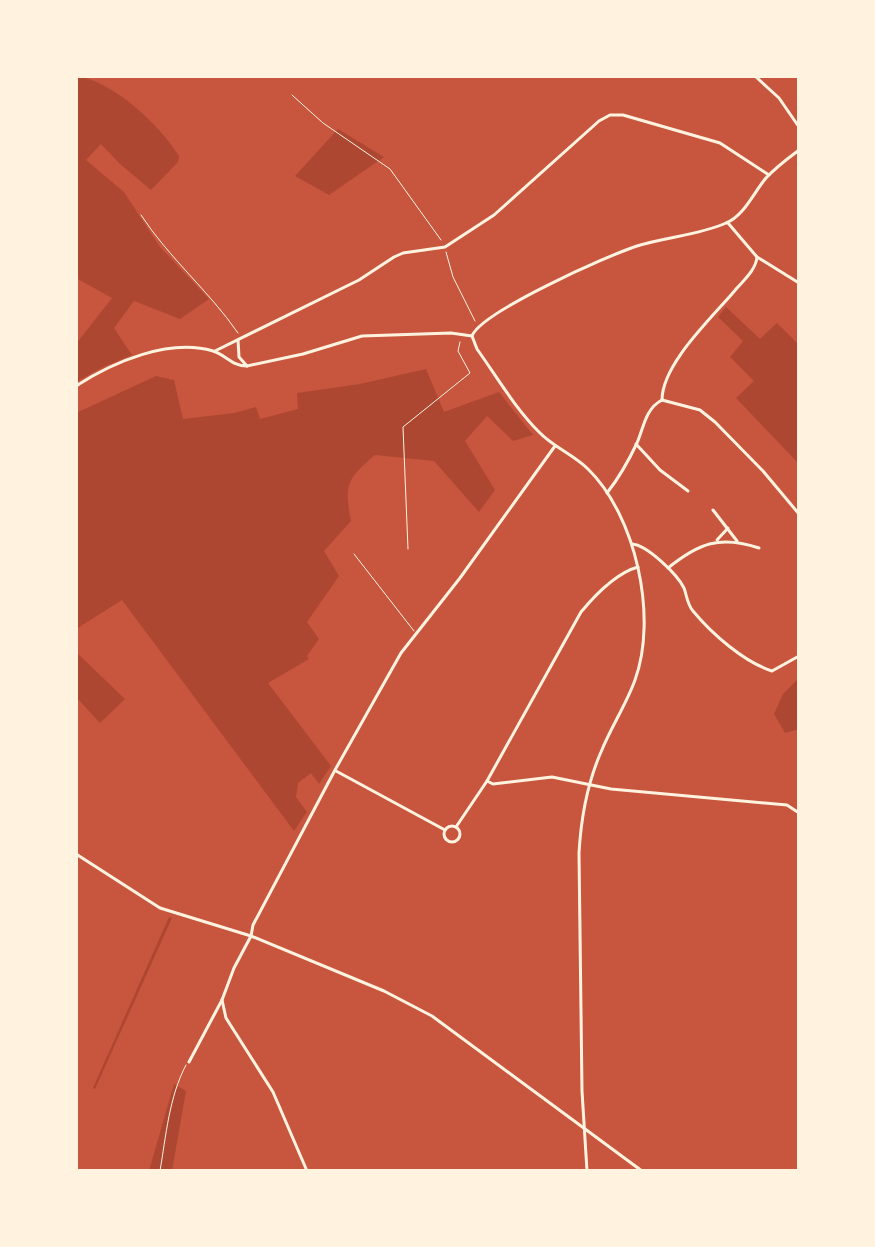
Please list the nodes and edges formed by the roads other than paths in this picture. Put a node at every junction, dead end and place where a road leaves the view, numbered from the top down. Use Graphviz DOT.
graph roads {
  1 [pos="755,76"];
  2 [pos="799,127"];
  3 [pos="799,150"];
  4 [pos="769,175"];
  5 [pos="728,223"];
  6 [pos="757,257"];
  7 [pos="799,283"];
  8 [pos="472,336"];
  9 [pos="240,339"];
  10 [pos="215,351"];
  11 [pos="247,366"];
  12 [pos="76,386"];
  13 [pos="662,400"];
  14 [pos="636,444"];
  15 [pos="555,446"];
  16 [pos="688,491"];
  17 [pos="607,493"];
  18 [pos="713,510"];
  19 [pos="799,514"];
  20 [pos="728,528"];
  21 [pos="737,541"];
  22 [pos="715,542"];
  23 [pos="632,544"];
  24 [pos="759,548"];
  25 [pos="354,554"];
  26 [pos="638,567"];
  27 [pos="668,568"];
  28 [pos="416,633"];
  29 [pos="799,656"];
  30 [pos="335,770"];
  31 [pos="487,781"];
  32 [pos="590,784"];
  33 [pos="799,813"];
  34 [pos="456,827"];
  35 [pos="445,830"];
  36 [pos="76,854"];
  37 [pos="251,936"];
  38 [pos="222,1000"];
  39 [pos="189,1062"];
  40 [pos="583,1128"];
  41 [pos="307,1171"];
  42 [pos="587,1171"];
  43 [pos="642,1171"];
  1 -- 2 [label="street"];
  3 -- 4 [label="street"];
  4 -- 5 [label="street"];
  4 -- 9 [label="street"];
  5 -- 6 [label="street"];
  5 -- 8 [label="street"];
  6 -- 7 [label="street"];
  6 -- 13 [label="street"];
  8 -- 11 [label="street"];
  8 -- 15 [label="street"];
  9 -- 10 [label="street"];
  9 -- 11 [label="street"];
  10 -- 11 [label="street"];
  10 -- 12 [label="street"];
  13 -- 14 [label="street"];
  13 -- 19 [label="street"];
  14 -- 16 [label="street"];
  14 -- 17 [label="street"];
  15 -- 17 [label="street"];
  15 -- 28 [label="street"];
  17 -- 23 [label="street"];
  18 -- 20 [label="street"];
  20 -- 21 [label="street"];
  20 -- 22 [label="street"];
  21 -- 22 [label="street"];
  21 -- 24 [label="street"];
  22 -- 27 [label="street"];
  23 -- 26 [label="street"];
  23 -- 27 [label="street"];
  25 -- 28 [label="lane"];
  26 -- 31 [label="street"];
  26 -- 32 [label="street"];
  27 -- 29 [label="street"];
  28 -- 30 [label="street"];
  30 -- 35 [label="street"];
  30 -- 37 [label="street"];
  31 -- 32 [label="street"];
  31 -- 34 [label="street"];
  32 -- 33 [label="street"];
  32 -- 40 [label="street"];
  34 -- 35 [label="street"];
  34 -- 35 [label="street"];
  36 -- 37 [label="street"];
  37 -- 38 [label="street"];
  37 -- 40 [label="street"];
  38 -- 39 [label="street"];
  38 -- 41 [label="street"];
  40 -- 42 [label="street"];
  40 -- 43 [label="street"];
}
